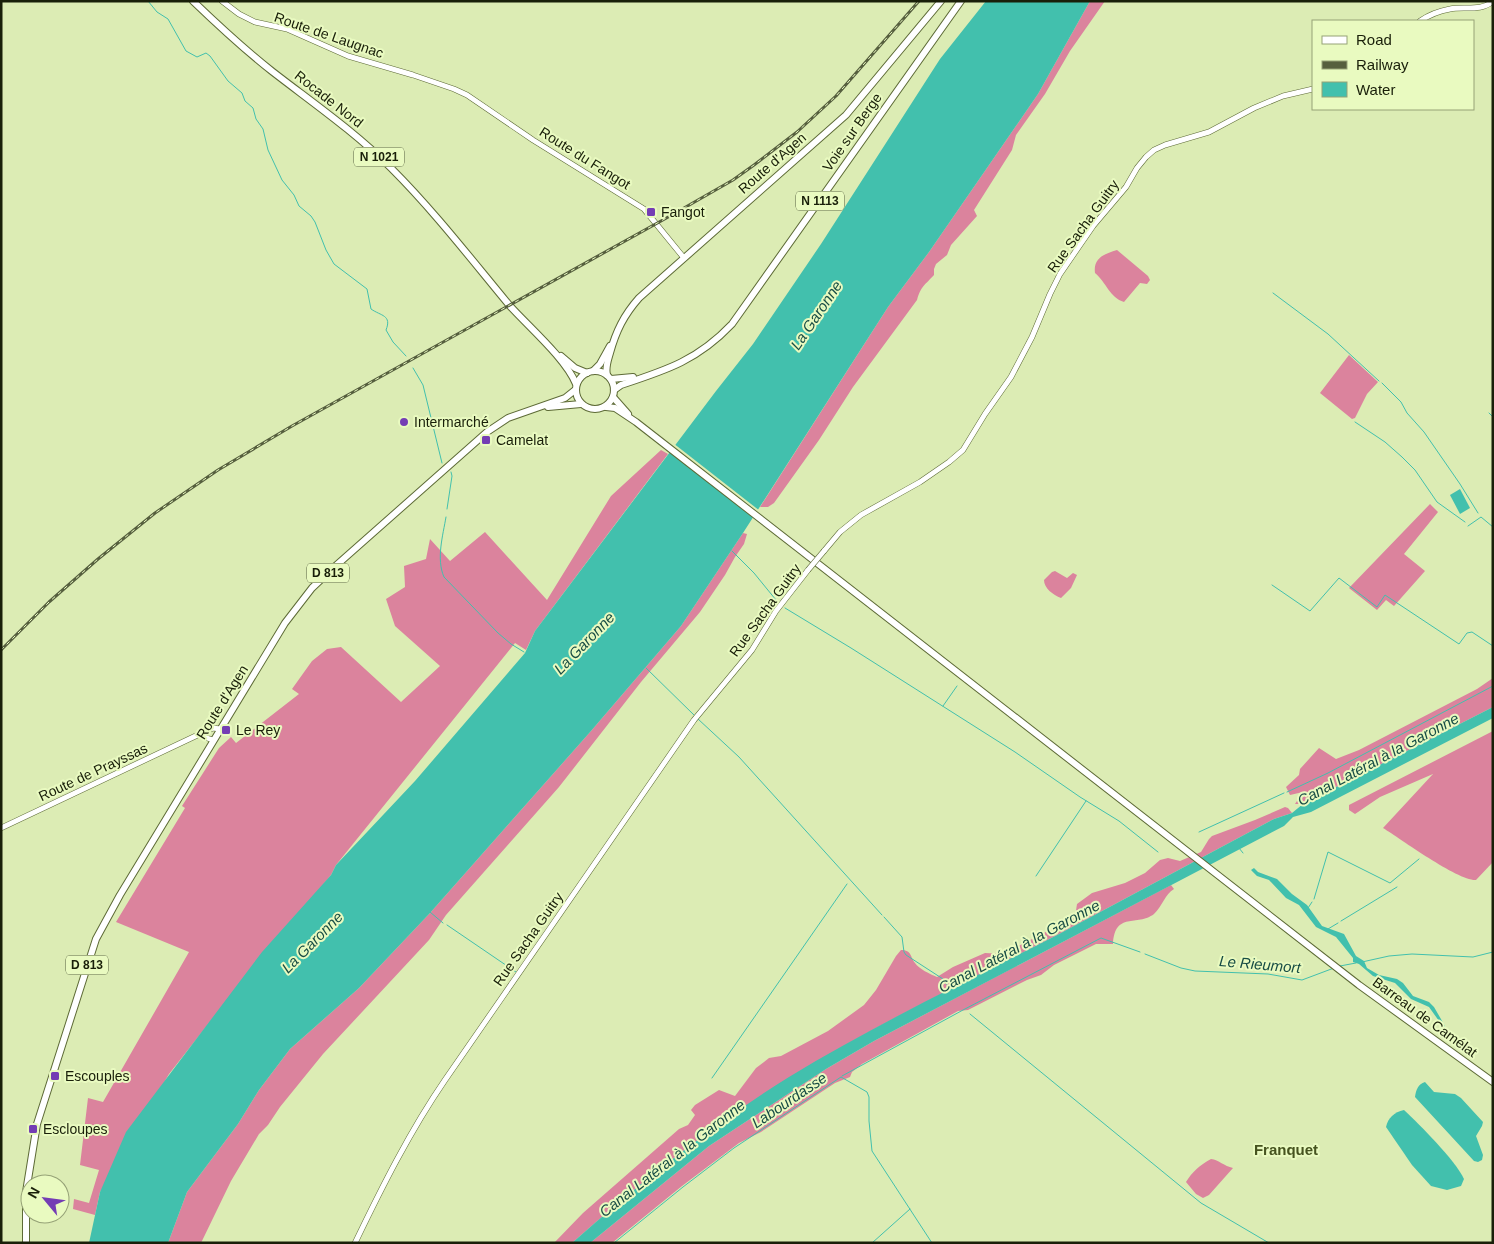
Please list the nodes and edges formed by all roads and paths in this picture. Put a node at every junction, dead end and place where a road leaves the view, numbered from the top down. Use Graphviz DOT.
graph roads {
  1 [pos="193,1"];
  2 [pos="222,1"];
  3 [pos="941,1"];
  4 [pos="961,1"];
  5 [pos="1493,2"];
  6 [pos="1422,20"];
  7 [pos="1312,89"];
  8 [pos="461,92"];
  9 [pos="684,258"];
  10 [pos="615,336"];
  11 [pos="540,338"];
  12 [pos="590,372"];
  13 [pos="654,374"];
  14 [pos="609,377"];
  15 [pos="576,387"];
  16 [pos="614,390"];
  17 [pos="613,397"];
  18 [pos="581,404"];
  19 [pos="606,406"];
  20 [pos="522,412"];
  21 [pos="638,423"];
  22 [pos="220,729"];
  23 [pos="204,734"];
  24 [pos="213,740"];
  25 [pos="1,828"];
  26 [pos="1493,1082"];
  27 [pos="26,1243"];
  28 [pos="355,1243"];
  1 -- 11 [label="main road, Rocade Nord / N 1021"];
  2 -- 8 [label="street, Route de Laugnac"];
  3 -- 9 [label="main road, Route d'Agen"];
  4 -- 13 [label="main road, Voie sur Berge / N 1113"];
  5 -- 6 [label="street"];
  7 -- 28 [label="street, Rue Sacha Guitry, bridge"];
  8 -- 9 [label="street, Route du Fangot"];
  9 -- 10 [label="main road, Route d'Agen"];
  10 -- 12 [label="main road, Route d'Agen"];
  10 -- 14 [label="main road, Route d'Agen"];
  11 -- 12 [label="main road, N 1021"];
  11 -- 15 [label="main road, N 1021"];
  12 -- 14 [label="main road"];
  12 -- 15 [label="main road"];
  13 -- 14 [label="main road, N 1113"];
  13 -- 16 [label="main road, N 1113"];
  14 -- 16 [label="main road"];
  15 -- 18 [label="main road"];
  15 -- 20 [label="main road, Route d'Agen / D 813"];
  16 -- 17 [label="main road"];
  17 -- 19 [label="main road"];
  17 -- 21 [label="main road"];
  18 -- 19 [label="main road"];
  18 -- 20 [label="main road, Route d'Agen / D 813"];
  19 -- 21 [label="main road"];
  20 -- 22 [label="main road, Route d'Agen / D 813"];
  21 -- 26 [label="main road, Barreau de Camélat"];
  22 -- 23 [label="street"];
  22 -- 24 [label="main road, Route d'Agen / D 813"];
  23 -- 24 [label="street"];
  23 -- 25 [label="street, Route de Prayssas"];
  24 -- 27 [label="main road, Route d'Agen / D 813"];
}
